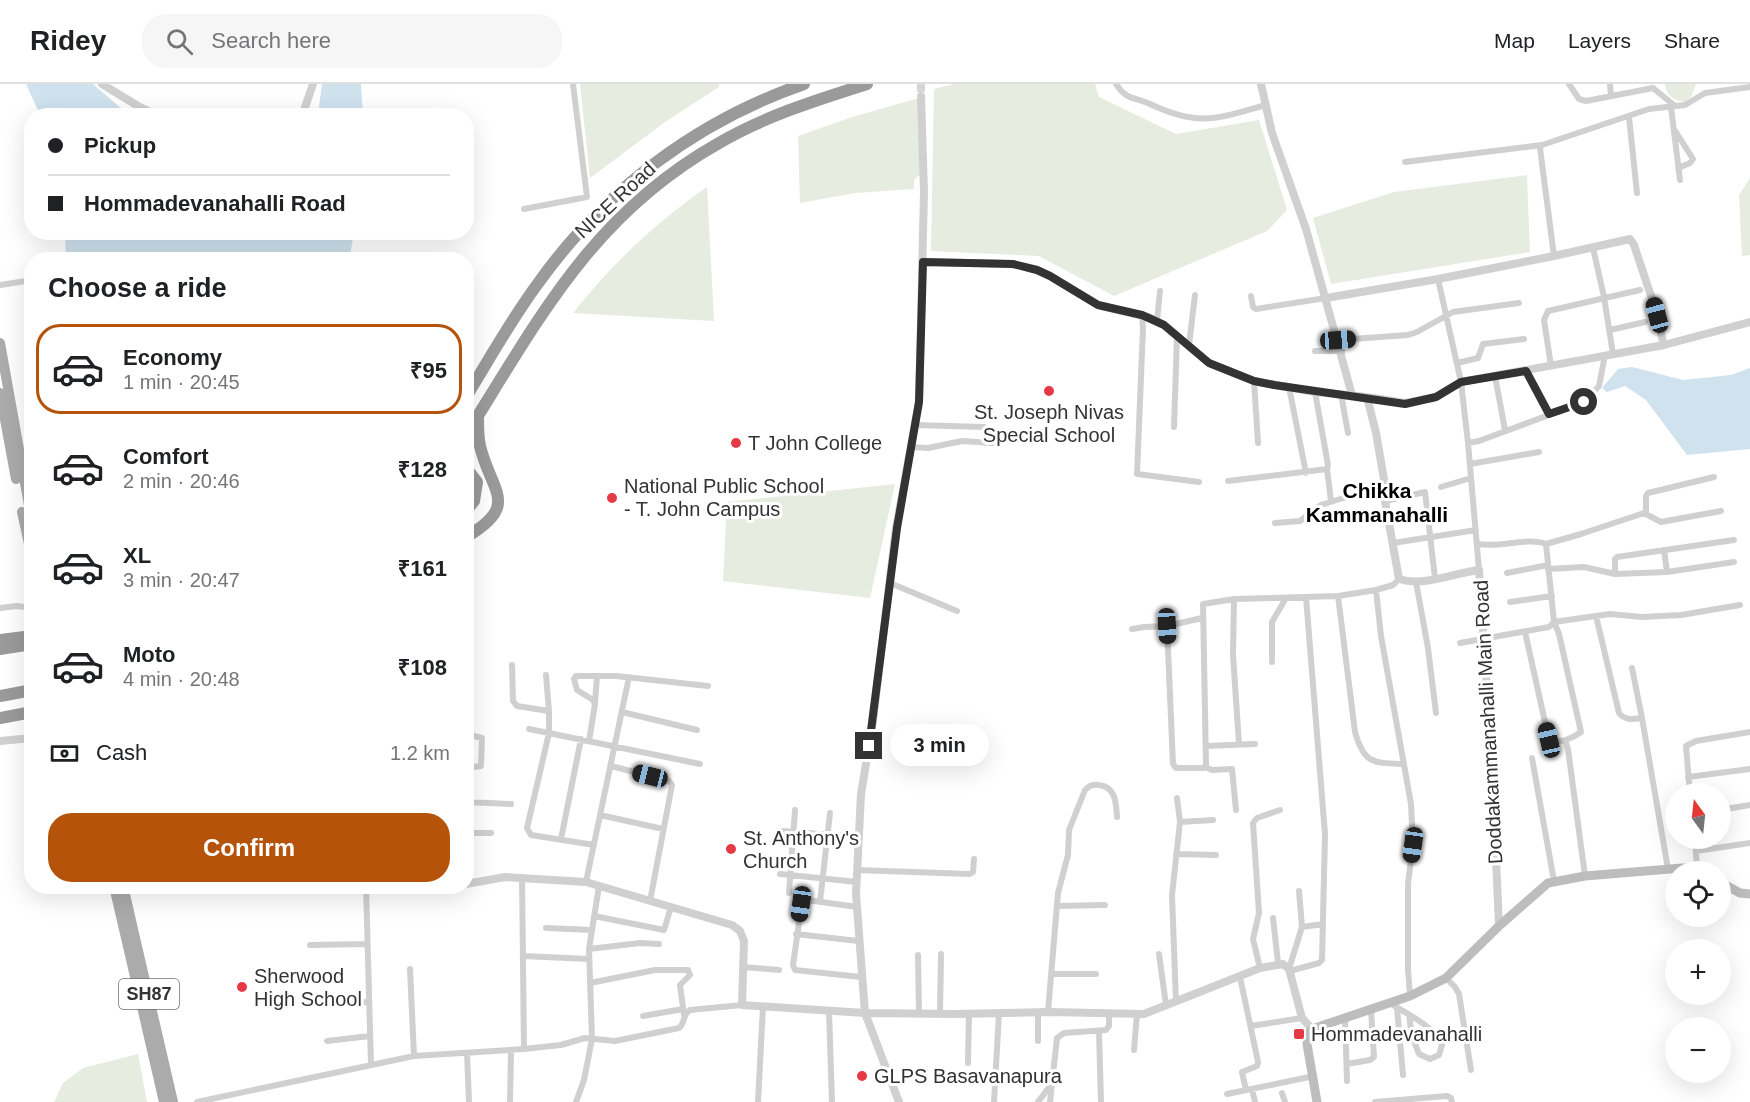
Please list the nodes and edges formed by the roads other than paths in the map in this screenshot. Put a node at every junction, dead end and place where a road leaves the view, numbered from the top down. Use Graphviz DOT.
graph roads {
  1 [pos="102,84"];
  2 [pos="313,84"];
  3 [pos="573,84"];
  4 [pos="804,84"];
  5 [pos="867,84"];
  6 [pos="1116,84"];
  7 [pos="1261,84"];
  8 [pos="1569,84"];
  9 [pos="1610,84"];
  10 [pos="1701,84"];
  11 [pos="1656,86"];
  12 [pos="1729,87"];
  13 [pos="1750,87"];
  14 [pos="1705,93"];
  15 [pos="921,96"];
  16 [pos="1611,96"];
  17 [pos="1266,105"];
  18 [pos="1673,107"];
  19 [pos="142,108"];
  20 [pos="305,108"];
  21 [pos="1629,117"];
  22 [pos="1673,128"];
  23 [pos="1542,145"];
  24 [pos="1405,162"];
  25 [pos="1678,168"];
  26 [pos="1680,180"];
  27 [pos="1637,193"];
  28 [pos="524,209"];
  29 [pos="1593,248"];
  30 [pos="1554,256"];
  31 [pos="923,262"];
  32 [pos="1438,279"];
  33 [pos="24,281"];
  34 [pos="0,285"];
  35 [pos="1640,290"];
  36 [pos="1160,291"];
  37 [pos="1194,295"];
  38 [pos="1251,296"];
  39 [pos="1604,297"];
  40 [pos="1326,298"];
  41 [pos="1519,303"];
  42 [pos="1142,315"];
  43 [pos="1446,315"];
  44 [pos="1157,321"];
  45 [pos="1645,322"];
  46 [pos="1750,322"];
  47 [pos="1610,330"];
  48 [pos="1178,336"];
  49 [pos="1524,339"];
  50 [pos="1338,340"];
  51 [pos="0,343"];
  52 [pos="1189,345"];
  53 [pos="1664,345"];
  54 [pos="1315,351"];
  55 [pos="1342,351"];
  56 [pos="1609,355"];
  57 [pos="1456,363"];
  58 [pos="1551,366"];
  59 [pos="1526,371"];
  60 [pos="1495,376"];
  61 [pos="1254,381"];
  62 [pos="1461,382"];
  63 [pos="3,384"];
  64 [pos="474,384"];
  65 [pos="1289,387"];
  66 [pos="1315,392"];
  67 [pos="0,393"];
  68 [pos="1341,394"];
  69 [pos="1352,395"];
  70 [pos="1367,397"];
  71 [pos="1549,414"];
  72 [pos="478,417"];
  73 [pos="474,423"];
  74 [pos="915,425"];
  75 [pos="984,427"];
  76 [pos="1174,427"];
  77 [pos="1505,430"];
  78 [pos="1348,433"];
  79 [pos="1468,442"];
  80 [pos="992,443"];
  81 [pos="1258,443"];
  82 [pos="911,447"];
  83 [pos="1539,452"];
  84 [pos="1470,464"];
  85 [pos="1327,470"];
  86 [pos="1306,473"];
  87 [pos="1714,477"];
  88 [pos="1471,478"];
  89 [pos="1228,481"];
  90 [pos="1198,482"];
  91 [pos="24,484"];
  92 [pos="1385,485"];
  93 [pos="1441,487"];
  94 [pos="1331,501"];
  95 [pos="1385,501"];
  96 [pos="1721,510"];
  97 [pos="1646,513"];
  98 [pos="24,517"];
  99 [pos="1275,523"];
  100 [pos="1476,530"];
  101 [pos="474,532"];
  102 [pos="1430,536"];
  103 [pos="1734,540"];
  104 [pos="1393,543"];
  105 [pos="1546,543"];
  106 [pos="1478,544"];
  107 [pos="1664,550"];
  108 [pos="1734,562"];
  109 [pos="1548,567"];
  110 [pos="1479,570"];
  111 [pos="1667,572"];
  112 [pos="1507,573"];
  113 [pos="1615,574"];
  114 [pos="1435,578"];
  115 [pos="1399,579"];
  116 [pos="1416,582"];
  117 [pos="890,583"];
  118 [pos="1376,590"];
  119 [pos="1338,596"];
  120 [pos="1552,596"];
  121 [pos="1306,597"];
  122 [pos="1286,598"];
  123 [pos="1234,600"];
  124 [pos="1510,602"];
  125 [pos="1740,605"];
  126 [pos="0,608"];
  127 [pos="24,608"];
  128 [pos="957,611"];
  129 [pos="1596,616"];
  130 [pos="1202,618"];
  131 [pos="1554,622"];
  132 [pos="1167,626"];
  133 [pos="1132,630"];
  134 [pos="1525,632"];
  135 [pos="24,637"];
  136 [pos="1484,639"];
  137 [pos="0,640"];
  138 [pos="1460,643"];
  139 [pos="24,645"];
  140 [pos="0,649"];
  141 [pos="1272,662"];
  142 [pos="512,666"];
  143 [pos="1632,668"];
  144 [pos="546,675"];
  145 [pos="597,676"];
  146 [pos="629,678"];
  147 [pos="708,686"];
  148 [pos="24,691"];
  149 [pos="0,696"];
  150 [pos="595,704"];
  151 [pos="549,711"];
  152 [pos="622,712"];
  153 [pos="24,713"];
  154 [pos="1436,713"];
  155 [pos="0,718"];
  156 [pos="1642,718"];
  157 [pos="529,729"];
  158 [pos="697,730"];
  159 [pos="549,732"];
  160 [pos="1750,732"];
  161 [pos="474,735"];
  162 [pos="24,739"];
  163 [pos="585,740"];
  164 [pos="1565,740"];
  165 [pos="0,741"];
  166 [pos="1239,744"];
  167 [pos="1255,744"];
  168 [pos="615,746"];
  169 [pos="1206,746"];
  170 [pos="1532,758"];
  171 [pos="700,764"];
  172 [pos="1404,764"];
  173 [pos="611,766"];
  174 [pos="474,767"];
  175 [pos="1205,767"];
  176 [pos="1750,769"];
  177 [pos="1688,777"];
  178 [pos="1689,783"];
  179 [pos="1177,798"];
  180 [pos="474,802"];
  181 [pos="511,804"];
  182 [pos="1750,805"];
  183 [pos="1731,808"];
  184 [pos="795,810"];
  185 [pos="1236,810"];
  186 [pos="1280,810"];
  187 [pos="830,813"];
  188 [pos="600,815"];
  189 [pos="1117,817"];
  190 [pos="1214,820"];
  191 [pos="1180,822"];
  192 [pos="663,829"];
  193 [pos="782,831"];
  194 [pos="794,831"];
  195 [pos="474,833"];
  196 [pos="491,833"];
  197 [pos="827,834"];
  198 [pos="859,837"];
  199 [pos="561,839"];
  200 [pos="1750,843"];
  201 [pos="594,845"];
  202 [pos="1696,851"];
  203 [pos="1176,854"];
  204 [pos="1216,855"];
  205 [pos="974,859"];
  206 [pos="1667,861"];
  207 [pos="1698,861"];
  208 [pos="1665,869"];
  209 [pos="857,870"];
  210 [pos="780,874"];
  211 [pos="790,875"];
  212 [pos="1585,876"];
  213 [pos="522,877"];
  214 [pos="822,879"];
  215 [pos="1554,881"];
  216 [pos="586,882"];
  217 [pos="857,882"];
  218 [pos="474,883"];
  219 [pos="599,886"];
  220 [pos="1731,888"];
  221 [pos="1299,891"];
  222 [pos="789,893"];
  223 [pos="116,894"];
  224 [pos="125,894"];
  225 [pos="366,894"];
  226 [pos="1750,894"];
  227 [pos="650,901"];
  228 [pos="820,902"];
  229 [pos="1105,905"];
  230 [pos="1057,906"];
  231 [pos="671,907"];
  232 [pos="857,907"];
  233 [pos="594,916"];
  234 [pos="1273,918"];
  235 [pos="1323,924"];
  236 [pos="1499,926"];
  237 [pos="1302,927"];
  238 [pos="546,928"];
  239 [pos="592,930"];
  240 [pos="796,934"];
  241 [pos="858,941"];
  242 [pos="366,944"];
  243 [pos="659,944"];
  244 [pos="310,945"];
  245 [pos="589,949"];
  246 [pos="942,954"];
  247 [pos="1159,954"];
  248 [pos="918,955"];
  249 [pos="523,956"];
  250 [pos="589,959"];
  251 [pos="1278,963"];
  252 [pos="742,967"];
  253 [pos="1260,968"];
  254 [pos="410,969"];
  255 [pos="779,970"];
  256 [pos="1289,970"];
  257 [pos="1051,974"];
  258 [pos="1096,974"];
  259 [pos="1240,976"];
  260 [pos="861,977"];
  261 [pos="1446,978"];
  262 [pos="590,983"];
  263 [pos="1410,996"];
  264 [pos="369,1002"];
  265 [pos="1176,1002"];
  266 [pos="322,1005"];
  267 [pos="742,1005"];
  268 [pos="1166,1005"];
  269 [pos="1393,1005"];
  270 [pos="762,1006"];
  271 [pos="1371,1009"];
  272 [pos="829,1011"];
  273 [pos="1048,1011"];
  274 [pos="684,1012"];
  275 [pos="1038,1012"];
  276 [pos="865,1013"];
  277 [pos="999,1013"];
  278 [pos="1109,1013"];
  279 [pos="919,1014"];
  280 [pos="940,1014"];
  281 [pos="969,1014"];
  282 [pos="1137,1014"];
  283 [pos="1409,1015"];
  284 [pos="643,1016"];
  285 [pos="1345,1017"];
  286 [pos="1302,1018"];
  287 [pos="1251,1026"];
  288 [pos="1312,1029"];
  289 [pos="1099,1031"];
  290 [pos="370,1036"];
  291 [pos="592,1039"];
  292 [pos="327,1041"];
  293 [pos="1038,1041"];
  294 [pos="524,1049"];
  295 [pos="511,1050"];
  296 [pos="1134,1050"];
  297 [pos="467,1053"];
  298 [pos="414,1056"];
  299 [pos="968,1063"];
  300 [pos="1347,1064"];
  301 [pos="371,1065"];
  302 [pos="1471,1070"];
  303 [pos="1403,1075"];
  304 [pos="1314,1076"];
  305 [pos="1347,1081"];
  306 [pos="1052,1084"];
  307 [pos="1249,1089"];
  308 [pos="1282,1093"];
  309 [pos="1227,1094"];
  310 [pos="164,1102"];
  311 [pos="173,1102"];
  312 [pos="197,1102"];
  313 [pos="469,1102"];
  314 [pos="510,1102"];
  315 [pos="579,1102"];
  316 [pos="758,1102"];
  317 [pos="832,1102"];
  318 [pos="899,1102"];
  319 [pos="994,1102"];
  320 [pos="1038,1102"];
  321 [pos="1050,1102"];
  322 [pos="1101,1102"];
  323 [pos="1255,1102"];
  324 [pos="1285,1102"];
  325 [pos="1317,1102"];
  326 [pos="1375,1102"];
  327 [pos="1452,1102"];
  1 -- 19 [label="street"];
  2 -- 20 [label="street"];
  3 -- 28 [label="street"];
  4 -- 64 [label="highway, NICE Road"];
  5 -- 72 [label="highway, NICE Road"];
  6 -- 17 [label="street"];
  7 -- 17 [label="street"];
  8 -- 16 [label="street"];
  9 -- 16 [label="street"];
  10 -- 14 [label="street"];
  11 -- 16 [label="street"];
  11 -- 18 [label="street"];
  12 -- 13 [label="street"];
  12 -- 14 [label="street"];
  14 -- 18 [label="street"];
  15 -- 31 [label="street"];
  17 -- 40 [label="street"];
  18 -- 21 [label="street"];
  18 -- 22 [label="street"];
  21 -- 23 [label="street"];
  21 -- 27 [label="street"];
  22 -- 25 [label="street"];
  22 -- 25 [label="street"];
  23 -- 24 [label="street"];
  23 -- 30 [label="street"];
  25 -- 26 [label="street"];
  29 -- 30 [label="street"];
  29 -- 39 [label="street"];
  29 -- 53 [label="street"];
  30 -- 32 [label="street"];
  31 -- 42 [label="street"];
  31 -- 74 [label="street"];
  32 -- 40 [label="street"];
  32 -- 43 [label="street"];
  33 -- 34 [label="street"];
  35 -- 39 [label="street"];
  36 -- 44 [label="street"];
  37 -- 52 [label="street"];
  38 -- 40 [label="street"];
  39 -- 47 [label="street"];
  39 -- 58 [label="street"];
  40 -- 50 [label="street"];
  41 -- 43 [label="street"];
  42 -- 44 [label="street"];
  42 -- 90 [label="street"];
  43 -- 50 [label="street"];
  43 -- 57 [label="street"];
  44 -- 48 [label="street"];
  45 -- 47 [label="street"];
  46 -- 53 [label="street"];
  47 -- 56 [label="street"];
  48 -- 52 [label="street"];
  48 -- 76 [label="street"];
  49 -- 57 [label="street"];
  50 -- 55 [label="street"];
  51 -- 63 [label="main road"];
  52 -- 61 [label="street"];
  53 -- 56 [label="street"];
  54 -- 55 [label="street"];
  55 -- 69 [label="street"];
  56 -- 58 [label="street"];
  56 -- 71 [label="street"];
  57 -- 62 [label="street"];
  58 -- 59 [label="street"];
  59 -- 60 [label="street"];
  59 -- 71 [label="street"];
  60 -- 62 [label="street"];
  60 -- 77 [label="street"];
  61 -- 65 [label="street"];
  61 -- 81 [label="street"];
  62 -- 70 [label="street"];
  62 -- 79 [label="street"];
  63 -- 91 [label="main road"];
  65 -- 66 [label="street"];
  65 -- 86 [label="street"];
  66 -- 68 [label="street"];
  66 -- 85 [label="street"];
  67 -- 98 [label="main road"];
  68 -- 69 [label="street"];
  68 -- 78 [label="street"];
  69 -- 70 [label="street"];
  70 -- 92 [label="street"];
  71 -- 77 [label="street"];
  72 -- 73 [label="highway, NICE Road"];
  72 -- 101 [label="highway"];
  74 -- 75 [label="street"];
  74 -- 82 [label="street"];
  77 -- 79 [label="street"];
  79 -- 84 [label="street"];
  80 -- 82 [label="street"];
  82 -- 117 [label="street"];
  83 -- 84 [label="street"];
  84 -- 88 [label="street"];
  85 -- 86 [label="street"];
  85 -- 94 [label="street"];
  86 -- 89 [label="street"];
  87 -- 97 [label="street"];
  88 -- 93 [label="street"];
  88 -- 100 [label="street"];
  92 -- 94 [label="street"];
  92 -- 95 [label="street"];
  94 -- 99 [label="street"];
  95 -- 102 [label="street"];
  95 -- 104 [label="street"];
  96 -- 97 [label="street"];
  97 -- 105 [label="street"];
  100 -- 102 [label="street"];
  100 -- 106 [label="street"];
  102 -- 104 [label="street"];
  102 -- 114 [label="street"];
  103 -- 107 [label="street"];
  104 -- 115 [label="street"];
  105 -- 106 [label="street"];
  105 -- 109 [label="street"];
  106 -- 110 [label="street"];
  107 -- 111 [label="street"];
  107 -- 113 [label="street"];
  108 -- 111 [label="street"];
  109 -- 112 [label="street"];
  109 -- 113 [label="street"];
  109 -- 120 [label="street"];
  110 -- 114 [label="street, Doddakammanahalli Main Road"];
  110 -- 136 [label="street, Doddakammanahalli Main Road"];
  111 -- 113 [label="street"];
  114 -- 116 [label="street, Doddakammanahalli Main Road"];
  115 -- 116 [label="street, Doddakammanahalli Main Road"];
  115 -- 118 [label="street"];
  116 -- 154 [label="street"];
  117 -- 128 [label="street"];
  117 -- 198 [label="street"];
  118 -- 119 [label="street"];
  118 -- 172 [label="street"];
  119 -- 121 [label="street"];
  119 -- 172 [label="street"];
  120 -- 124 [label="street"];
  120 -- 131 [label="street"];
  121 -- 122 [label="street"];
  121 -- 235 [label="street"];
  122 -- 123 [label="street"];
  122 -- 141 [label="street"];
  123 -- 130 [label="street"];
  123 -- 166 [label="street"];
  125 -- 129 [label="street"];
  126 -- 127 [label="street"];
  129 -- 131 [label="street"];
  129 -- 156 [label="street"];
  130 -- 132 [label="street"];
  130 -- 169 [label="street"];
  131 -- 134 [label="street"];
  131 -- 164 [label="street"];
  132 -- 133 [label="street"];
  132 -- 175 [label="street"];
  134 -- 136 [label="street"];
  134 -- 164 [label="street"];
  135 -- 137 [label="highway"];
  136 -- 138 [label="street"];
  136 -- 236 [label="street, Doddakammanahalli Main Road"];
  139 -- 140 [label="highway"];
  142 -- 151 [label="street"];
  143 -- 156 [label="street"];
  144 -- 151 [label="street"];
  145 -- 146 [label="street"];
  145 -- 150 [label="street"];
  145 -- 150 [label="street"];
  146 -- 147 [label="street"];
  146 -- 152 [label="street"];
  148 -- 149 [label="highway"];
  150 -- 163 [label="street"];
  151 -- 159 [label="street"];
  152 -- 158 [label="street"];
  152 -- 168 [label="street"];
  153 -- 155 [label="highway"];
  156 -- 206 [label="street"];
  157 -- 159 [label="street"];
  159 -- 163 [label="street"];
  159 -- 199 [label="street"];
  160 -- 177 [label="street"];
  161 -- 174 [label="street"];
  162 -- 165 [label="street"];
  163 -- 168 [label="street"];
  163 -- 199 [label="street"];
  164 -- 212 [label="street"];
  166 -- 167 [label="street"];
  166 -- 169 [label="street"];
  168 -- 171 [label="street"];
  168 -- 173 [label="street"];
  169 -- 175 [label="street"];
  170 -- 215 [label="street"];
  172 -- 263 [label="street"];
  173 -- 188 [label="street"];
  173 -- 192 [label="street"];
  175 -- 185 [label="street"];
  176 -- 177 [label="street"];
  177 -- 178 [label="street"];
  179 -- 191 [label="street"];
  180 -- 181 [label="street"];
  182 -- 183 [label="street"];
  184 -- 194 [label="street"];
  186 -- 253 [label="street"];
  187 -- 197 [label="street"];
  188 -- 192 [label="street"];
  188 -- 201 [label="street"];
  189 -- 230 [label="street"];
  190 -- 191 [label="street"];
  191 -- 203 [label="street"];
  192 -- 227 [label="street"];
  193 -- 194 [label="street"];
  194 -- 197 [label="street"];
  194 -- 211 [label="street"];
  195 -- 196 [label="street"];
  197 -- 198 [label="street"];
  197 -- 214 [label="street"];
  198 -- 209 [label="street"];
  199 -- 201 [label="street"];
  200 -- 202 [label="street"];
  201 -- 216 [label="street"];
  202 -- 207 [label="street"];
  203 -- 204 [label="street"];
  203 -- 265 [label="street"];
  205 -- 209 [label="street"];
  208 -- 212 [label="main road"];
  209 -- 217 [label="street"];
  210 -- 211 [label="street"];
  211 -- 214 [label="street"];
  211 -- 222 [label="street"];
  212 -- 215 [label="main road"];
  213 -- 216 [label="street"];
  213 -- 218 [label="street"];
  213 -- 249 [label="street"];
  214 -- 217 [label="street"];
  214 -- 228 [label="street"];
  215 -- 236 [label="main road"];
  216 -- 219 [label="street"];
  217 -- 232 [label="street"];
  219 -- 227 [label="street"];
  219 -- 233 [label="street"];
  220 -- 226 [label="main road"];
  221 -- 237 [label="street"];
  223 -- 310 [label="main road, SH87"];
  224 -- 311 [label="main road, SH87"];
  225 -- 242 [label="street"];
  227 -- 231 [label="street"];
  228 -- 232 [label="street"];
  228 -- 240 [label="street"];
  229 -- 230 [label="street"];
  230 -- 257 [label="street"];
  231 -- 233 [label="street"];
  231 -- 252 [label="street"];
  232 -- 241 [label="street"];
  233 -- 239 [label="street"];
  234 -- 251 [label="street"];
  235 -- 237 [label="street"];
  235 -- 256 [label="street"];
  236 -- 261 [label="main road"];
  237 -- 256 [label="street"];
  238 -- 239 [label="street"];
  239 -- 245 [label="street"];
  240 -- 241 [label="street"];
  240 -- 260 [label="street"];
  241 -- 260 [label="street"];
  242 -- 244 [label="street"];
  242 -- 264 [label="street"];
  243 -- 245 [label="street"];
  245 -- 250 [label="street"];
  246 -- 280 [label="street"];
  247 -- 268 [label="street"];
  248 -- 279 [label="street"];
  249 -- 250 [label="street"];
  249 -- 294 [label="street"];
  250 -- 262 [label="street"];
  251 -- 253 [label="street"];
  251 -- 256 [label="street"];
  252 -- 255 [label="street"];
  252 -- 267 [label="street"];
  253 -- 259 [label="street"];
  254 -- 298 [label="street"];
  256 -- 286 [label="street"];
  257 -- 258 [label="street"];
  257 -- 273 [label="street"];
  259 -- 265 [label="street"];
  259 -- 287 [label="street"];
  260 -- 276 [label="street"];
  261 -- 263 [label="main road"];
  261 -- 302 [label="street"];
  262 -- 274 [label="street"];
  262 -- 291 [label="street"];
  263 -- 269 [label="main road"];
  264 -- 266 [label="street"];
  264 -- 290 [label="street"];
  265 -- 268 [label="street"];
  267 -- 270 [label="street"];
  267 -- 274 [label="street"];
  268 -- 282 [label="street"];
  269 -- 271 [label="main road"];
  269 -- 283 [label="street"];
  269 -- 303 [label="street"];
  270 -- 272 [label="street"];
  270 -- 316 [label="street"];
  271 -- 285 [label="main road"];
  271 -- 300 [label="street"];
  272 -- 276 [label="street"];
  272 -- 317 [label="street"];
  273 -- 275 [label="street"];
  273 -- 278 [label="street"];
  274 -- 284 [label="street"];
  274 -- 291 [label="street"];
  275 -- 277 [label="street"];
  275 -- 293 [label="street"];
  276 -- 279 [label="street"];
  276 -- 318 [label="street"];
  277 -- 281 [label="street"];
  277 -- 319 [label="street"];
  278 -- 282 [label="street"];
  278 -- 289 [label="street"];
  279 -- 280 [label="street"];
  280 -- 281 [label="street"];
  281 -- 299 [label="street"];
  282 -- 296 [label="street"];
  283 -- 283 [label="street"];
  285 -- 288 [label="main road"];
  285 -- 300 [label="street"];
  286 -- 287 [label="street"];
  286 -- 288 [label="street"];
  287 -- 307 [label="street"];
  288 -- 304 [label="main road"];
  289 -- 306 [label="street"];
  289 -- 322 [label="street"];
  290 -- 292 [label="street"];
  290 -- 301 [label="street"];
  291 -- 294 [label="street"];
  291 -- 315 [label="street"];
  294 -- 295 [label="street"];
  295 -- 297 [label="street"];
  295 -- 314 [label="street"];
  297 -- 298 [label="street"];
  297 -- 313 [label="street"];
  298 -- 301 [label="street"];
  300 -- 305 [label="street"];
  301 -- 312 [label="street"];
  304 -- 307 [label="street"];
  304 -- 325 [label="main road"];
  306 -- 320 [label="street"];
  306 -- 321 [label="street"];
  307 -- 309 [label="street"];
  307 -- 323 [label="street"];
  308 -- 324 [label="street"];
  326 -- 327 [label="street"];
}
